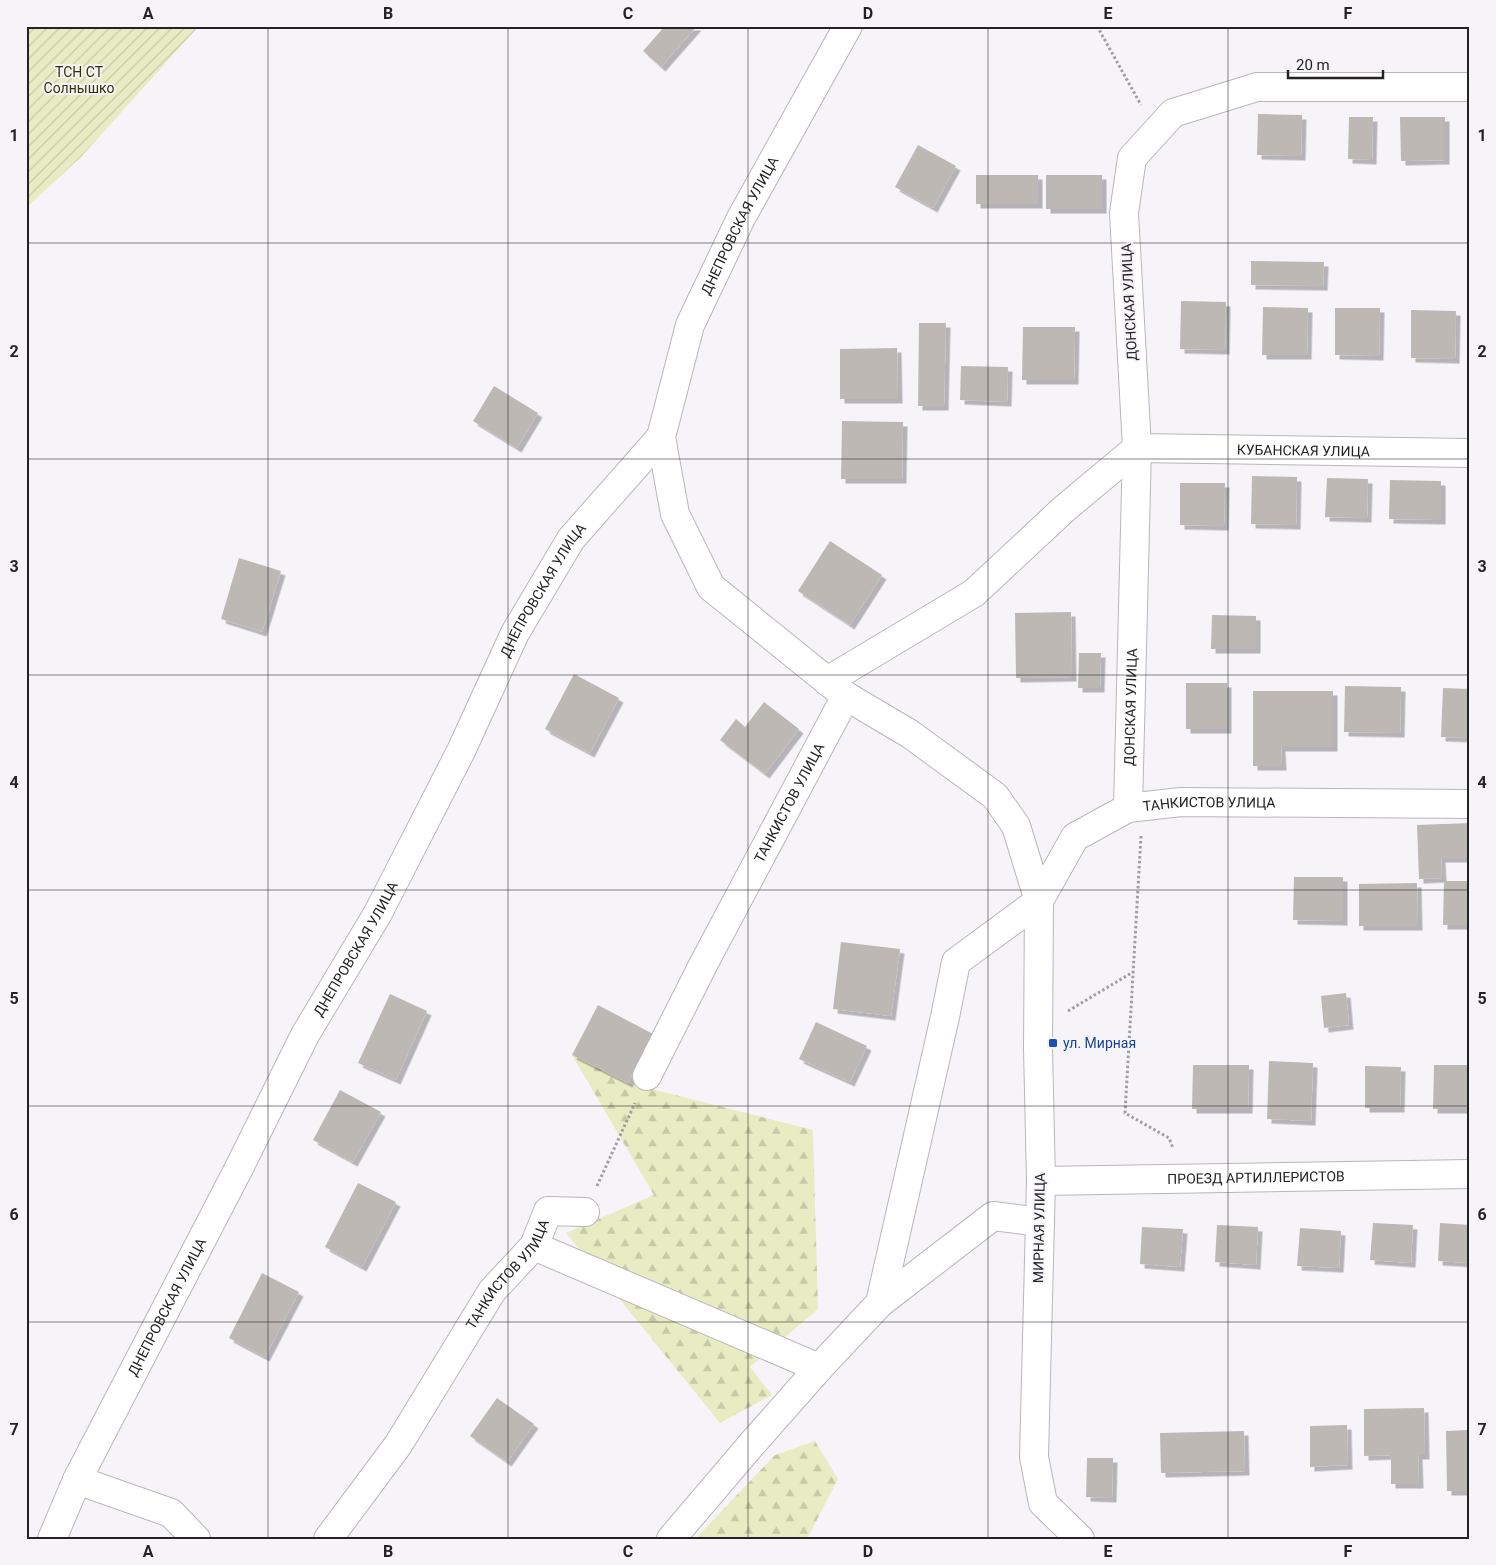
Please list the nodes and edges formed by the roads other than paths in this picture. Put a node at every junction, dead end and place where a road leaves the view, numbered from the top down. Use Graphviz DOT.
graph roads {
  1 [pos="848,26"];
  2 [pos="1470,87"];
  3 [pos="661,437"];
  4 [pos="1137,448"];
  5 [pos="1470,453"];
  6 [pos="837,688"];
  7 [pos="1470,804"];
  8 [pos="1135,807"];
  9 [pos="1039,901"];
  10 [pos="647,1076"];
  11 [pos="1470,1174"];
  12 [pos="1041,1181"];
  13 [pos="585,1212"];
  14 [pos="1040,1222"];
  15 [pos="534,1246"];
  16 [pos="880,1303"];
  17 [pos="819,1368"];
  18 [pos="77,1480"];
  19 [pos="52,1539"];
  20 [pos="196,1539"];
  21 [pos="328,1539"];
  22 [pos="671,1539"];
  23 [pos="1080,1539"];
  1 -- 3 [label="street, ДНЕПРОВСКАЯ УЛИЦА"];
  2 -- 4 [label="street, ДОНСКАЯ УЛИЦА"];
  3 -- 6 [label="street, ДНЕПРОВСКАЯ УЛИЦА"];
  3 -- 18 [label="street, ДНЕПРОВСКАЯ УЛИЦА"];
  4 -- 5 [label="street, КУБАНСКАЯ УЛИЦА"];
  4 -- 6 [label="street"];
  4 -- 8 [label="street, ДОНСКАЯ УЛИЦА"];
  6 -- 9 [label="street"];
  6 -- 10 [label="street, ТАНКИСТОВ УЛИЦА"];
  7 -- 8 [label="street, ТАНКИСТОВ УЛИЦА"];
  8 -- 9 [label="street, ТАНКИСТОВ УЛИЦА"];
  9 -- 12 [label="street, МИРНАЯ УЛИЦА"];
  9 -- 16 [label="street"];
  11 -- 12 [label="street, ПРОЕЗД АРТИЛЛЕРИСТОВ"];
  12 -- 14 [label="street, МИРНАЯ УЛИЦА"];
  13 -- 15 [label="street, ТАНКИСТОВ УЛИЦА"];
  14 -- 16 [label="street"];
  14 -- 23 [label="street, МИРНАЯ УЛИЦА"];
  15 -- 17 [label="street"];
  15 -- 21 [label="street, ТАНКИСТОВ УЛИЦА"];
  16 -- 17 [label="street"];
  17 -- 22 [label="street"];
  18 -- 19 [label="street"];
  18 -- 20 [label="street"];
}
